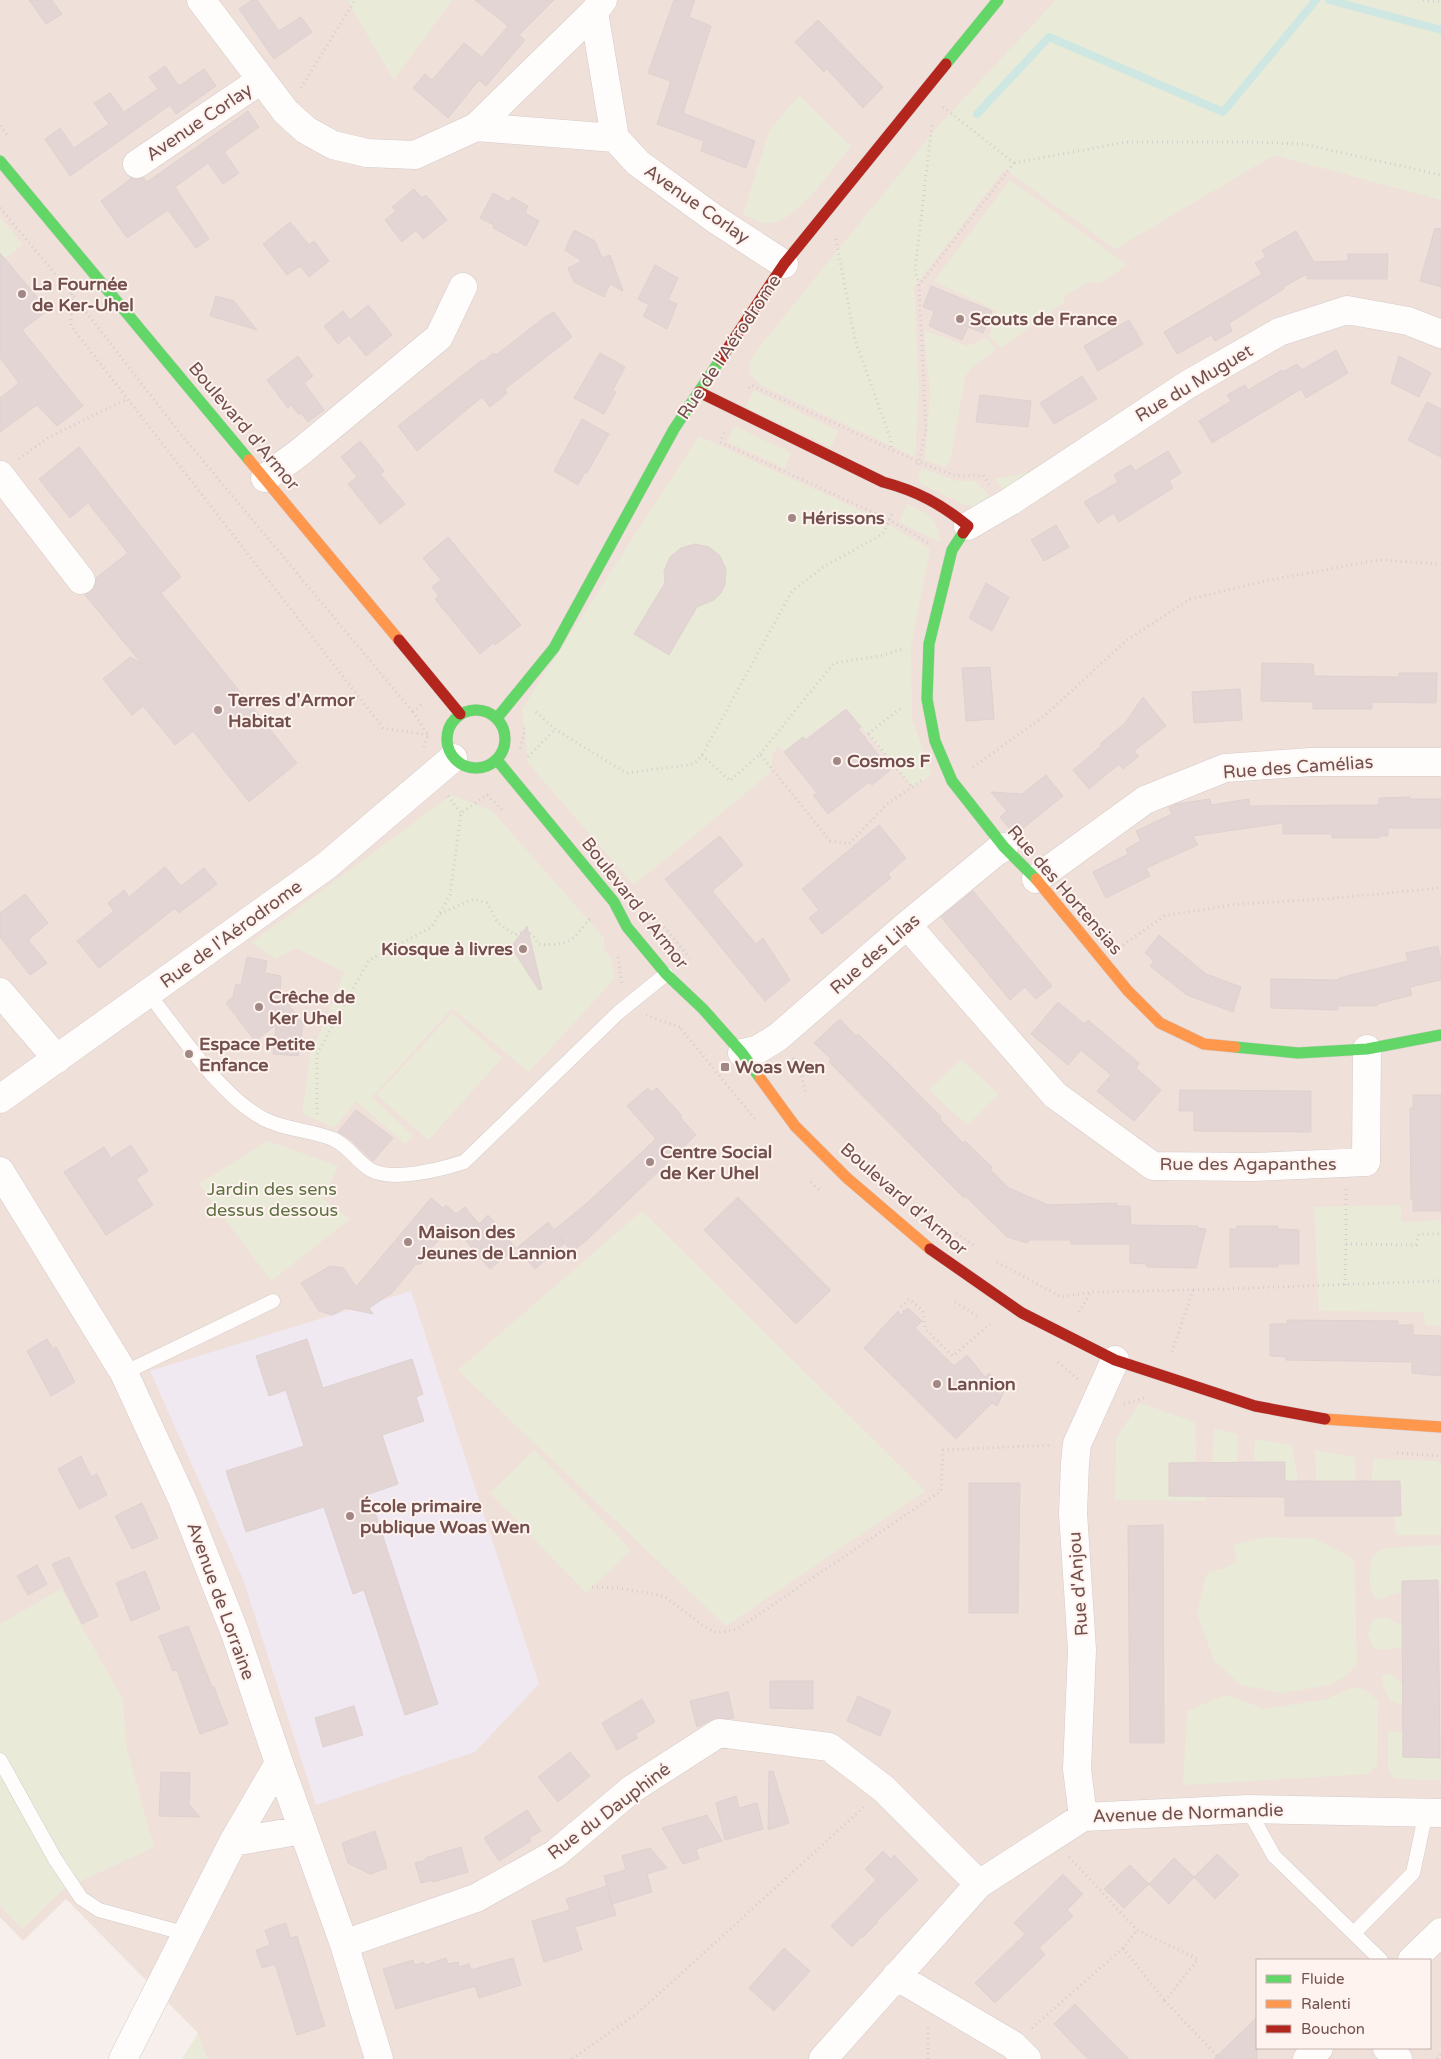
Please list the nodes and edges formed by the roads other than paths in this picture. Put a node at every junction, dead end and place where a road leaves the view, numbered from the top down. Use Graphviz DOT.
graph roads {
  1 [pos="200,0"];
  2 [pos="998,0"];
  3 [pos="599,6"];
  4 [pos="261,80"];
  5 [pos="476,127"];
  6 [pos="615,138"];
  7 [pos="0,161"];
  8 [pos="137,164"];
  9 [pos="784,264"];
  10 [pos="463,287"];
  11 [pos="1441,334"];
  12 [pos="699,392"];
  13 [pos="7,469"];
  14 [pos="265,478"];
  15 [pos="968,526"];
  16 [pos="82,580"];
  17 [pos="460,714"];
  18 [pos="497,718"];
  19 [pos="453,758"];
  20 [pos="497,760"];
  21 [pos="1441,762"];
  22 [pos="1004,847"];
  23 [pos="1036,879"];
  24 [pos="907,925"];
  25 [pos="666,974"];
  26 [pos="0,992"];
  27 [pos="148,993"];
  28 [pos="1441,1035"];
  29 [pos="1367,1049"];
  30 [pos="742,1053"];
  31 [pos="56,1059"];
  32 [pos="0,1099"];
  33 [pos="0,1171"];
  34 [pos="273,1301"];
  35 [pos="1115,1360"];
  36 [pos="124,1373"];
  37 [pos="1441,1427"];
  38 [pos="0,1760"];
  39 [pos="279,1763"];
  40 [pos="1248,1809"];
  41 [pos="1433,1813"];
  42 [pos="1083,1817"];
  43 [pos="303,1830"];
  44 [pos="233,1842"];
  45 [pos="979,1884"];
  46 [pos="1441,1932"];
  47 [pos="1354,1933"];
  48 [pos="187,1934"];
  49 [pos="344,1944"];
  50 [pos="1380,1959"];
  51 [pos="1413,1959"];
  52 [pos="896,1976"];
  53 [pos="1318,2049"];
  54 [pos="1388,2049"];
  55 [pos="1020,2052"];
  56 [pos="123,2059"];
  57 [pos="379,2059"];
  58 [pos="822,2059"];
  59 [pos="1308,2059"];
  60 [pos="1398,2059"];
  1 -- 4 [label="street, Avenue Corlay"];
  2 -- 9 [label="main road, Rue de l'Aérodrome"];
  3 -- 5 [label="street, Avenue Corlay"];
  3 -- 6 [label="street, Avenue Corlay"];
  4 -- 5 [label="street, Avenue Corlay"];
  4 -- 8 [label="street, Avenue Corlay"];
  5 -- 6 [label="street, Avenue Corlay"];
  6 -- 9 [label="street, Avenue Corlay"];
  7 -- 14 [label="main road, Boulevard d'Armor"];
  9 -- 12 [label="main road, Rue de l'Aérodrome"];
  10 -- 14 [label="street"];
  11 -- 15 [label="street, Rue du Muguet"];
  12 -- 15 [label="main road"];
  12 -- 18 [label="main road, Rue de l'Aérodrome"];
  13 -- 16 [label="street"];
  14 -- 17 [label="main road, Boulevard d'Armor"];
  15 -- 22 [label="main road, Rue des Hortensias"];
  17 -- 18 [label="main road"];
  17 -- 19 [label="main road"];
  18 -- 20 [label="main road"];
  19 -- 20 [label="main road"];
  19 -- 27 [label="street, Rue de l'Aérodrome"];
  20 -- 25 [label="main road, Boulevard d'Armor"];
  21 -- 23 [label="street, Rue des Camélias"];
  22 -- 23 [label="main road, Rue des Hortensias"];
  22 -- 24 [label="street, Rue des Lilas"];
  23 -- 29 [label="main road, Rue des Hortensias"];
  24 -- 29 [label="street, Rue des Agapanthes"];
  24 -- 30 [label="street, Rue des Lilas"];
  25 -- 27 [label="lane"];
  25 -- 30 [label="main road, Boulevard d'Armor"];
  26 -- 31 [label="street"];
  27 -- 31 [label="street, Rue de l'Aérodrome"];
  28 -- 29 [label="main road, Rue des Hortensias"];
  30 -- 35 [label="main road, Boulevard d'Armor"];
  31 -- 32 [label="street, Rue de l'Aérodrome"];
  33 -- 36 [label="street, Avenue de Lorraine"];
  34 -- 36 [label="lane"];
  35 -- 37 [label="main road, Boulevard d'Armor"];
  35 -- 42 [label="street, Rue d'Anjou"];
  36 -- 39 [label="street, Avenue de Lorraine"];
  38 -- 48 [label="lane"];
  39 -- 43 [label="street, Avenue de Lorraine"];
  39 -- 44 [label="street"];
  40 -- 41 [label="street, Avenue de Normandie"];
  40 -- 42 [label="street, Avenue de Normandie"];
  40 -- 47 [label="lane"];
  41 -- 47 [label="lane"];
  42 -- 45 [label="street, Avenue de Normandie"];
  43 -- 44 [label="street"];
  43 -- 49 [label="street, Avenue de Lorraine"];
  44 -- 48 [label="street"];
  45 -- 49 [label="street, Rue du Dauphiné"];
  45 -- 52 [label="street, Avenue de Normandie"];
  46 -- 51 [label="street"];
  47 -- 50 [label="lane"];
  48 -- 56 [label="street"];
  49 -- 57 [label="street, Avenue de Lorraine"];
  52 -- 55 [label="street"];
  52 -- 58 [label="street, Avenue de Normandie"];
  53 -- 59 [label="street"];
  54 -- 60 [label="street"];
}
